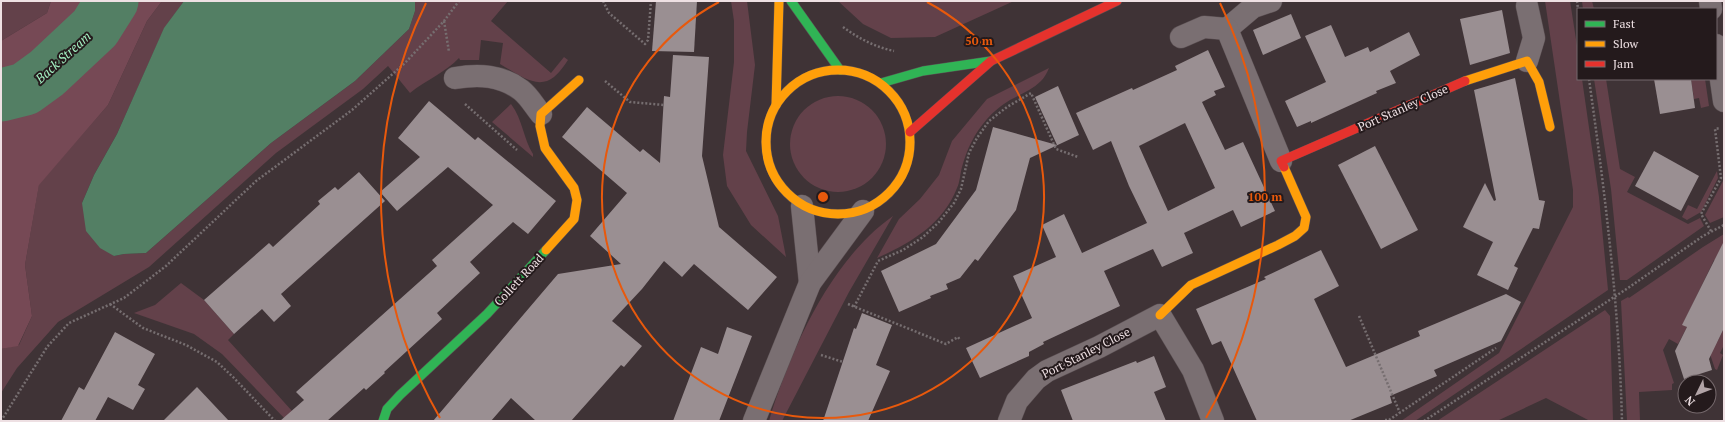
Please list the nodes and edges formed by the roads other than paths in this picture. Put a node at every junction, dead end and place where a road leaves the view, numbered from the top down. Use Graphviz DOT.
graph roads {
  1 [pos="779,1"];
  2 [pos="791,1"];
  3 [pos="1117,1"];
  4 [pos="1271,1"];
  5 [pos="1526,6"];
  6 [pos="1227,29"];
  7 [pos="1181,37"];
  8 [pos="1717,50"];
  9 [pos="991,61"];
  10 [pos="1528,61"];
  11 [pos="453,68"];
  12 [pos="840,70"];
  13 [pos="1722,72"];
  14 [pos="579,80"];
  15 [pos="880,83"];
  16 [pos="1724,101"];
  17 [pos="776,105"];
  18 [pos="542,114"];
  19 [pos="1550,127"];
  20 [pos="910,132"];
  21 [pos="1281,161"];
  22 [pos="802,206"];
  23 [pos="863,211"];
  24 [pos="810,283"];
  25 [pos="1160,314"];
  26 [pos="384,421"];
  27 [pos="754,421"];
  28 [pos="1009,421"];
  29 [pos="1214,421"];
  1 -- 17 [label="street"];
  2 -- 12 [label="street"];
  3 -- 9 [label="street"];
  4 -- 6 [label="street"];
  5 -- 10 [label="street"];
  6 -- 7 [label="street"];
  6 -- 21 [label="street, Port Stanley Close"];
  8 -- 13 [label="street"];
  9 -- 15 [label="street"];
  9 -- 20 [label="street"];
  10 -- 19 [label="street"];
  10 -- 21 [label="street, Port Stanley Close"];
  11 -- 18 [label="street"];
  12 -- 15 [label="street"];
  12 -- 17 [label="street"];
  13 -- 16 [label="street"];
  14 -- 18 [label="street"];
  15 -- 20 [label="street"];
  17 -- 22 [label="street"];
  18 -- 26 [label="street, Collett Road"];
  20 -- 23 [label="street"];
  21 -- 25 [label="street, Port Stanley Close"];
  22 -- 23 [label="street"];
  22 -- 24 [label="street"];
  23 -- 24 [label="street"];
  24 -- 27 [label="street"];
  25 -- 28 [label="street, Port Stanley Close"];
  25 -- 29 [label="street"];
}
